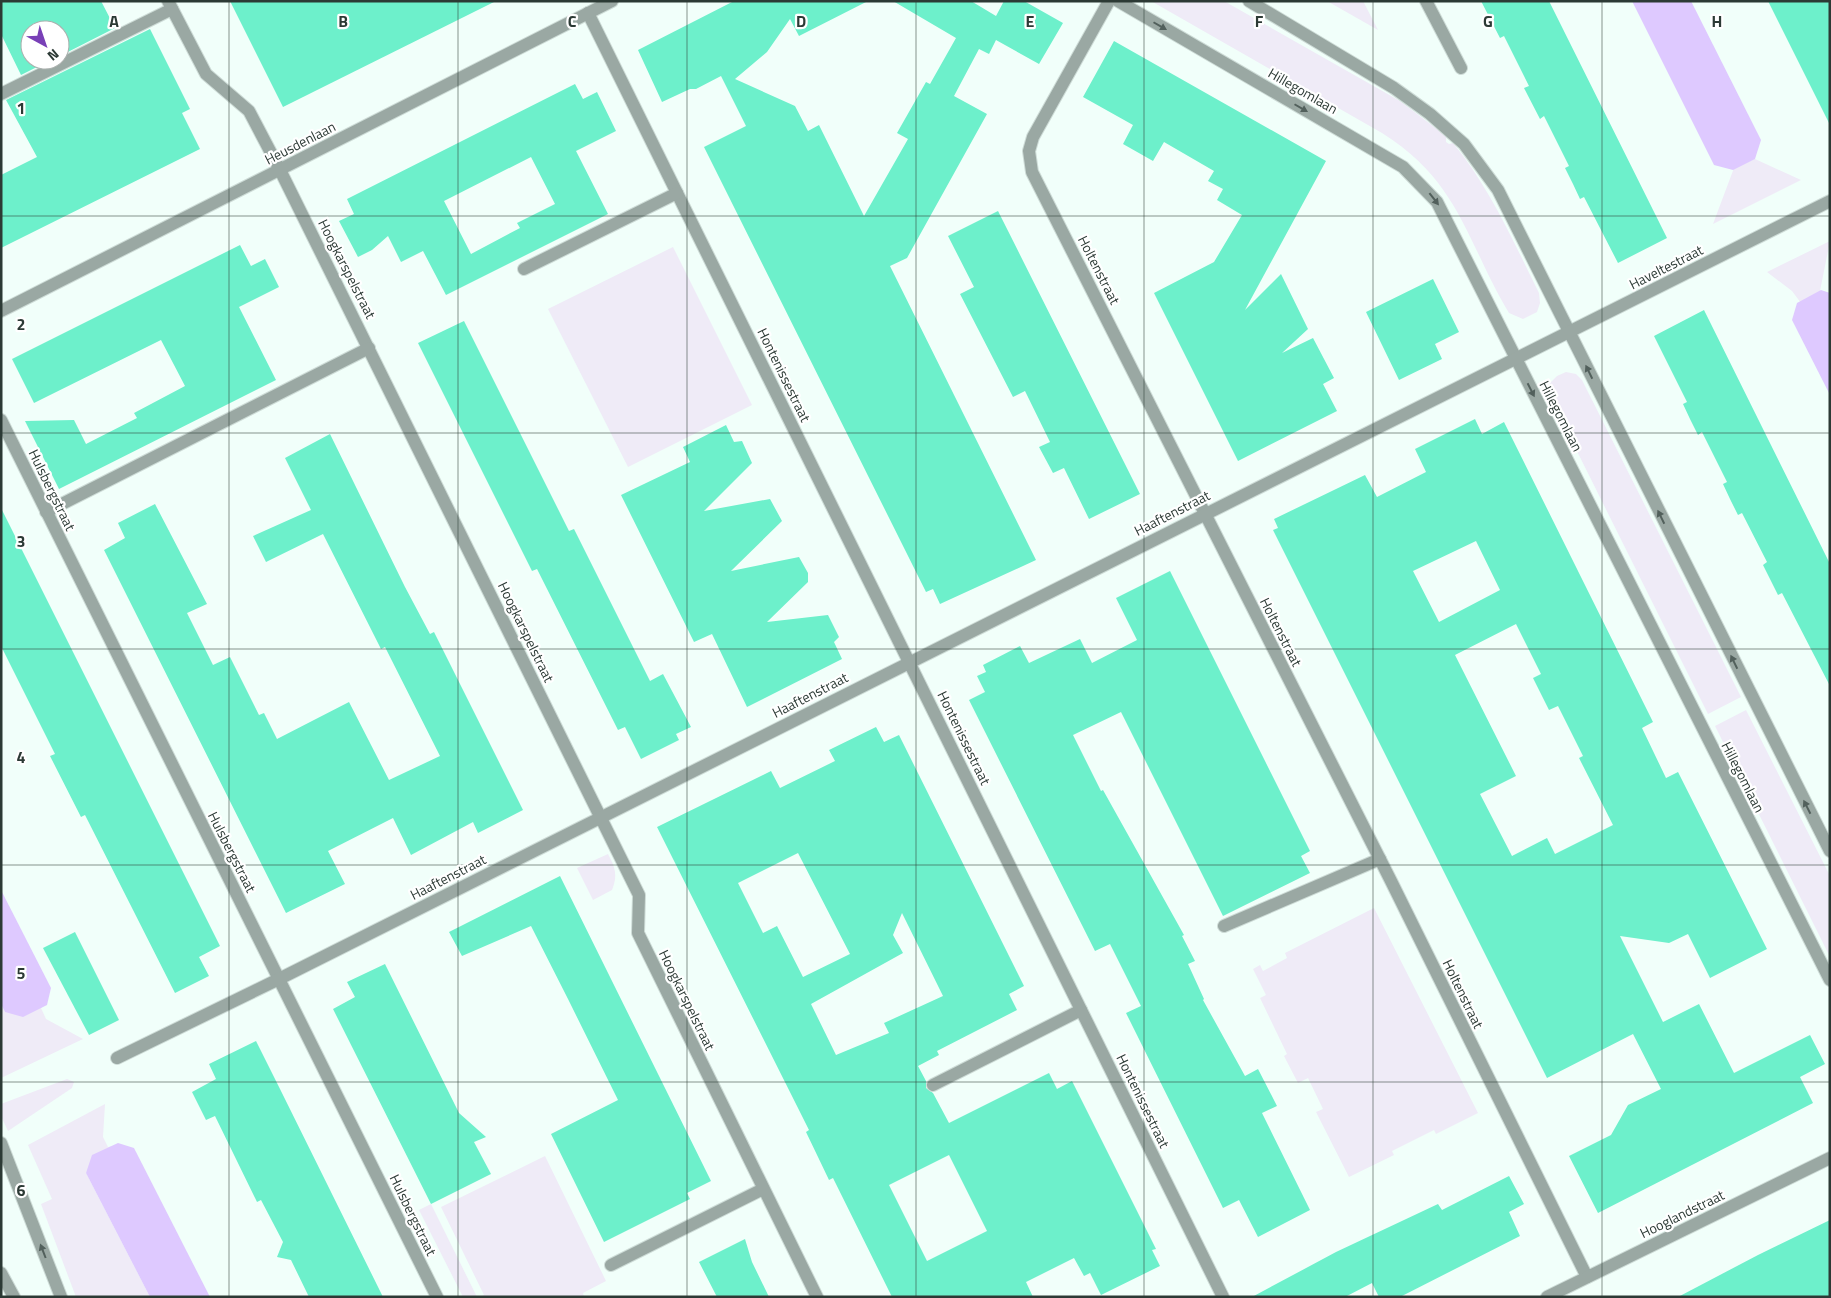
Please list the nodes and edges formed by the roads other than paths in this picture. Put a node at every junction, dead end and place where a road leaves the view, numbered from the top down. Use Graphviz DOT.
graph roads {
  1 [pos="612,1"];
  2 [pos="1109,1"];
  3 [pos="1118,1"];
  4 [pos="1249,1"];
  5 [pos="1426,1"];
  6 [pos="170,5"];
  7 [pos="588,13"];
  8 [pos="1461,68"];
  9 [pos="1,94"];
  10 [pos="280,170"];
  11 [pos="677,192"];
  12 [pos="1830,201"];
  13 [pos="524,269"];
  14 [pos="1,311"];
  15 [pos="1569,332"];
  16 [pos="369,348"];
  17 [pos="1516,359"];
  18 [pos="1,420"];
  19 [pos="46,512"];
  20 [pos="1205,513"];
  21 [pos="909,662"];
  22 [pos="600,817"];
  23 [pos="1830,851"];
  24 [pos="1380,859"];
  25 [pos="1224,926"];
  26 [pos="279,979"];
  27 [pos="1830,980"];
  28 [pos="1082,1010"];
  29 [pos="117,1058"];
  30 [pos="933,1085"];
  31 [pos="1,1143"];
  32 [pos="1830,1158"];
  33 [pos="763,1189"];
  34 [pos="611,1265"];
  35 [pos="1,1273"];
  36 [pos="1587,1277"];
  37 [pos="14,1297"];
  38 [pos="61,1297"];
  39 [pos="437,1297"];
  40 [pos="817,1297"];
  41 [pos="1223,1297"];
  42 [pos="1547,1297"];
  1 -- 7 [label="street, Heusdenlaan"];
  2 -- 20 [label="street, Holtenstraat"];
  3 -- 17 [label="street, Hillegomlaan, one-way"];
  4 -- 15 [label="street"];
  5 -- 8 [label="street"];
  6 -- 9 [label="street"];
  6 -- 10 [label="street, Hoogkarspelstraat"];
  7 -- 10 [label="street, Heusdenlaan"];
  7 -- 11 [label="street, Hontenissestraat"];
  10 -- 14 [label="street, Heusdenlaan"];
  10 -- 16 [label="street, Hoogkarspelstraat"];
  11 -- 13 [label="street"];
  11 -- 21 [label="street, Hontenissestraat"];
  12 -- 15 [label="street, Haveltestraat"];
  15 -- 17 [label="street, Haveltestraat"];
  23 -- 15 [label="street, one-way"];
  16 -- 19 [label="street"];
  16 -- 22 [label="street, Hoogkarspelstraat"];
  17 -- 20 [label="street, Haaftenstraat"];
  17 -- 27 [label="street, Hillegomlaan, one-way"];
  18 -- 19 [label="street, Hulsbergstraat"];
  19 -- 26 [label="street, Hulsbergstraat"];
  20 -- 21 [label="street, Haaftenstraat"];
  20 -- 24 [label="street, Holtenstraat"];
  21 -- 22 [label="street, Haaftenstraat"];
  21 -- 28 [label="street, Hontenissestraat"];
  22 -- 26 [label="street, Haaftenstraat"];
  22 -- 33 [label="street, Hoogkarspelstraat"];
  24 -- 25 [label="street"];
  24 -- 36 [label="street, Holtenstraat"];
  26 -- 29 [label="street, Haaftenstraat"];
  26 -- 39 [label="street, Hulsbergstraat"];
  28 -- 30 [label="street"];
  28 -- 41 [label="street, Hontenissestraat"];
  38 -- 31 [label="street, one-way"];
  32 -- 36 [label="street, Hooglandstraat"];
  33 -- 34 [label="street"];
  33 -- 40 [label="street, Hoogkarspelstraat"];
  35 -- 37 [label="street"];
  36 -- 42 [label="street, Hooglandstraat"];
}
